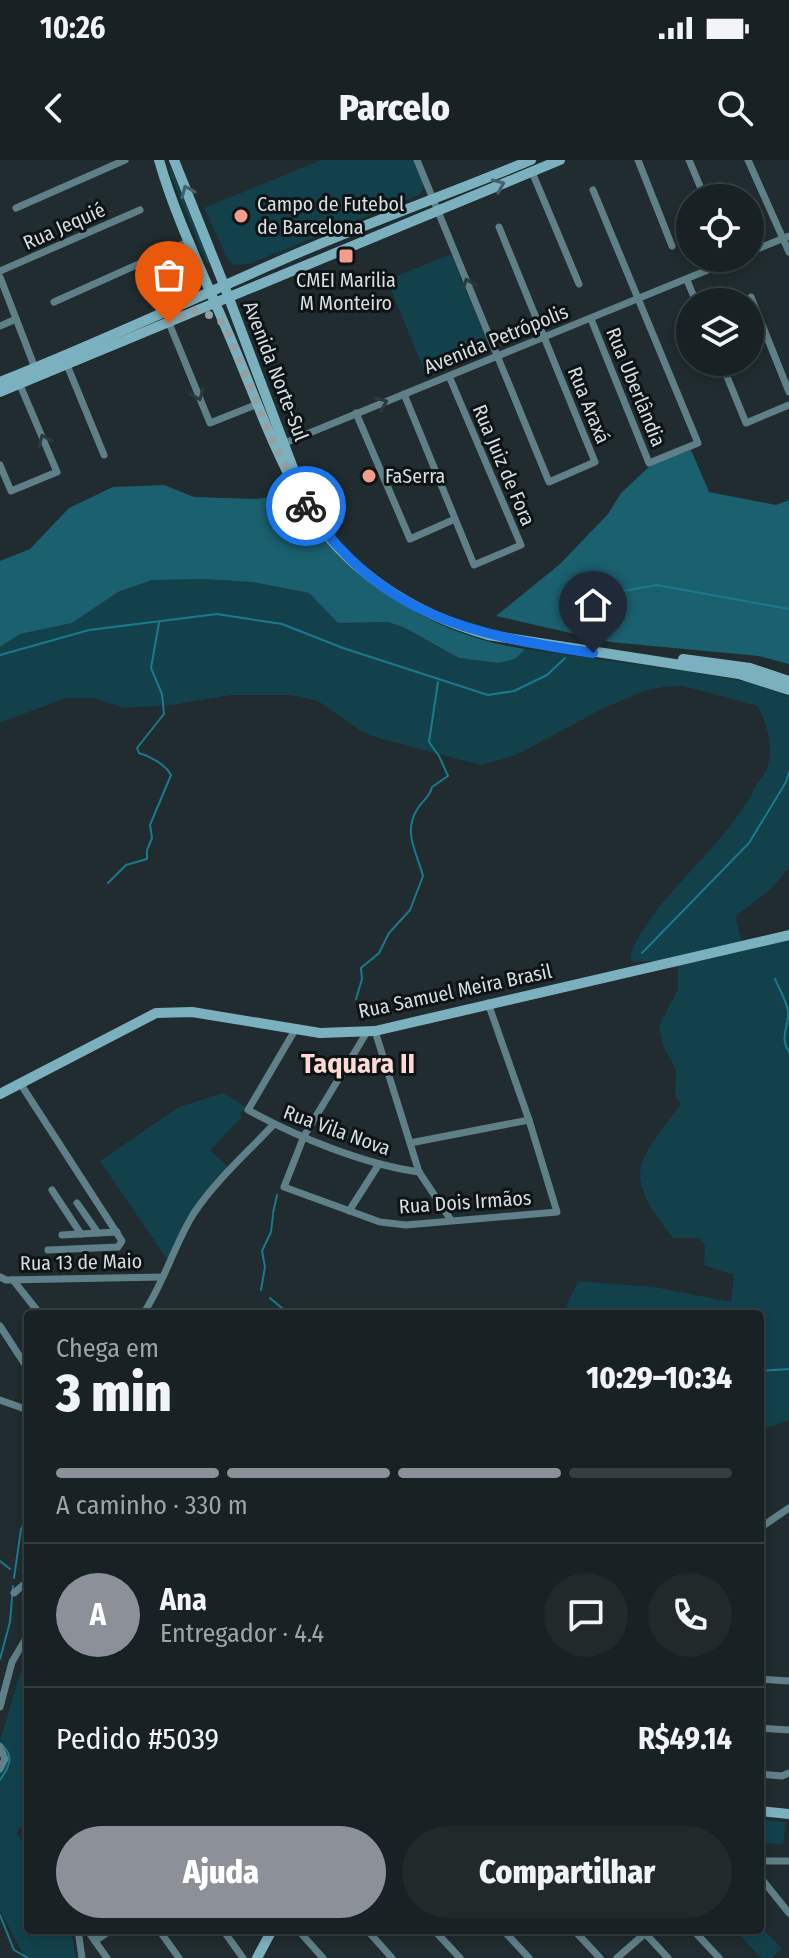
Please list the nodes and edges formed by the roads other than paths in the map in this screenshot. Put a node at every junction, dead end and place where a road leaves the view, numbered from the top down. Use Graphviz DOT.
graph roads {
  1 [pos="125,160"];
  2 [pos="173,160"];
  3 [pos="417,160"];
  4 [pos="560,160"];
  5 [pos="638,160"];
  6 [pos="689,160"];
  7 [pos="748,160"];
  8 [pos="158,162"];
  9 [pos="532,166"];
  10 [pos="699,184"];
  11 [pos="593,190"];
  12 [pos="436,206"];
  13 [pos="16,208"];
  14 [pos="140,210"];
  15 [pos="499,227"];
  16 [pos="786,237"];
  17 [pos="190,241"];
  18 [pos="317,245"];
  19 [pos="672,246"];
  20 [pos="764,246"];
  21 [pos="789,252"];
  22 [pos="296,254"];
  23 [pos="323,259"];
  24 [pos="217,267"];
  25 [pos="301,267"];
  26 [pos="202,271"];
  27 [pos="704,272"];
  28 [pos="0,274"];
  29 [pos="238,279"];
  30 [pos="687,280"];
  31 [pos="579,284"];
  32 [pos="224,285"];
  33 [pos="250,287"];
  34 [pos="690,288"];
  35 [pos="210,291"];
  36 [pos="228,296"];
  37 [pos="638,300"];
  38 [pos="54,302"];
  39 [pos="216,302"];
  40 [pos="195,305"];
  41 [pos="235,316"];
  42 [pos="16,319"];
  43 [pos="591,319"];
  44 [pos="169,323"];
  45 [pos="225,325"];
  46 [pos="0,326"];
  47 [pos="764,330"];
  48 [pos="543,338"];
  49 [pos="497,357"];
  50 [pos="67,365"];
  51 [pos="35,368"];
  52 [pos="449,376"];
  53 [pos="727,376"];
  54 [pos="0,382"];
  55 [pos="20,385"];
  56 [pos="0,392"];
  57 [pos="789,392"];
  58 [pos="404,394"];
  59 [pos="258,404"];
  60 [pos="789,405"];
  61 [pos="356,413"];
  62 [pos="271,437"];
  63 [pos="284,445"];
  64 [pos="104,455"];
  65 [pos="0,465"];
  66 [pos="455,519"];
  67 [pos="789,681"];
  68 [pos="789,690"];
  69 [pos="789,935"];
  70 [pos="488,1003"];
  71 [pos="295,1030"];
  72 [pos="371,1031"];
  73 [pos="20,1083"];
  74 [pos="0,1094"];
  75 [pos="529,1120"];
  76 [pos="274,1124"];
  77 [pos="304,1136"];
  78 [pos="410,1143"];
  79 [pos="379,1164"];
  80 [pos="419,1172"];
  81 [pos="52,1190"];
  82 [pos="77,1203"];
  83 [pos="349,1211"];
  84 [pos="451,1220"];
  85 [pos="117,1232"];
  86 [pos="98,1233"];
  87 [pos="81,1234"];
  88 [pos="62,1235"];
  89 [pos="48,1250"];
  90 [pos="0,1277"];
  91 [pos="162,1277"];
  92 [pos="13,1280"];
  93 [pos="37,1310"];
  94 [pos="146,1310"];
  95 [pos="0,1326"];
  96 [pos="24,1350"];
  97 [pos="19,1353"];
  98 [pos="24,1362"];
  99 [pos="0,1400"];
  100 [pos="24,1409"];
  101 [pos="789,1508"];
  102 [pos="764,1525"];
  103 [pos="24,1584"];
  104 [pos="14,1593"];
  105 [pos="24,1642"];
  106 [pos="764,1679"];
  107 [pos="789,1681"];
  108 [pos="0,1707"];
  109 [pos="764,1728"];
  110 [pos="789,1730"];
  111 [pos="0,1747"];
  112 [pos="0,1769"];
  113 [pos="789,1773"];
  114 [pos="764,1774"];
  115 [pos="764,1811"];
  116 [pos="789,1814"];
  117 [pos="764,1861"];
  118 [pos="789,1861"];
  119 [pos="764,1882"];
  120 [pos="789,1913"];
  121 [pos="79,1934"];
  122 [pos="90,1934"];
  123 [pos="105,1934"];
  124 [pos="162,1934"];
  125 [pos="226,1934"];
  126 [pos="270,1934"];
  127 [pos="302,1934"];
  128 [pos="371,1934"];
  129 [pos="438,1934"];
  130 [pos="507,1934"];
  131 [pos="578,1934"];
  132 [pos="642,1934"];
  133 [pos="648,1934"];
  134 [pos="697,1934"];
  135 [pos="95,1941"];
  136 [pos="82,1958"];
  137 [pos="107,1958"];
  138 [pos="179,1958"];
  139 [pos="243,1958"];
  140 [pos="257,1958"];
  141 [pos="323,1958"];
  142 [pos="392,1958"];
  143 [pos="460,1958"];
  144 [pos="529,1958"];
  145 [pos="600,1958"];
  146 [pos="617,1958"];
  147 [pos="668,1958"];
  148 [pos="719,1958"];
  1 -- 13 [label="street"];
  2 -- 8 [label="street"];
  24 -- 2 [label="street, Avenida Norte-Sul, one-way"];
  3 -- 12 [label="street"];
  4 -- 9 [label="street"];
  5 -- 19 [label="street"];
  6 -- 10 [label="street"];
  7 -- 16 [label="street"];
  8 -- 17 [label="street, Avenida Norte-Sul"];
  9 -- 12 [label="street"];
  9 -- 31 [label="street"];
  11 -- 37 [label="street"];
  12 -- 18 [label="street"];
  12 -- 23 [label="street"];
  49 -- 12 [label="street, one-way"];
  14 -- 28 [label="street, Rua Jequié"];
  15 -- 48 [label="street"];
  16 -- 20 [label="street"];
  16 -- 21 [label="street"];
  17 -- 26 [label="street, Avenida Norte-Sul"];
  17 -- 38 [label="street"];
  18 -- 22 [label="street"];
  18 -- 23 [label="street"];
  22 -- 25 [label="street"];
  22 -- 29 [label="street"];
  23 -- 25 [label="street"];
  24 -- 29 [label="street"];
  24 -- 32 [label="street, Avenida Norte-Sul"];
  25 -- 33 [label="street"];
  26 -- 35 [label="street, Avenida Norte-Sul"];
  26 -- 40 [label="street"];
  27 -- 30 [label="street, Avenida Petrópolis"];
  28 -- 42 [label="street"];
  29 -- 32 [label="street"];
  30 -- 34 [label="street"];
  30 -- 37 [label="street, Avenida Petrópolis"];
  32 -- 35 [label="street"];
  32 -- 36 [label="street, Avenida Norte-Sul"];
  33 -- 36 [label="street"];
  33 -- 41 [label="street"];
  35 -- 39 [label="street, Avenida Norte-Sul"];
  35 -- 40 [label="street"];
  36 -- 39 [label="street"];
  36 -- 41 [label="street, Avenida Norte-Sul"];
  37 -- 43 [label="street, Avenida Petrópolis"];
  37 -- 43 [label="street, Rua Uberlândia"];
  39 -- 40 [label="street"];
  39 -- 45 [label="street, Avenida Norte-Sul"];
  40 -- 44 [label="street"];
  40 -- 45 [label="street"];
  40 -- 51 [label="street"];
  41 -- 63 [label="street, Avenida Norte-Sul"];
  42 -- 46 [label="street"];
  42 -- 51 [label="street"];
  43 -- 48 [label="street, Avenida Petrópolis"];
  44 -- 50 [label="street"];
  44 -- 59 [label="street, one-way"];
  45 -- 59 [label="street, Avenida Norte-Sul"];
  47 -- 57 [label="street"];
  48 -- 49 [label="street, Avenida Petrópolis"];
  48 -- 49 [label="street, Rua Araxá"];
  49 -- 52 [label="street, Avenida Petrópolis"];
  50 -- 55 [label="street"];
  50 -- 64 [label="street"];
  51 -- 54 [label="street"];
  52 -- 58 [label="street, Avenida Petrópolis"];
  52 -- 66 [label="street, Rua Juiz de Fora"];
  53 -- 60 [label="street"];
  55 -- 56 [label="street"];
  65 -- 55 [label="street, one-way"];
  61 -- 58 [label="street, Avenida Petrópolis, one-way"];
  58 -- 66 [label="street"];
  59 -- 62 [label="street, Avenida Norte-Sul"];
  61 -- 63 [label="street, Avenida Petrópolis"];
  61 -- 66 [label="street"];
  62 -- 63 [label="street"];
  62 -- 68 [label="street, Avenida Norte-Sul"];
  63 -- 67 [label="street, Avenida Norte-Sul"];
  69 -- 70 [label="street, Rua Samuel Meira Brasil"];
  70 -- 72 [label="street, Rua Samuel Meira Brasil"];
  70 -- 75 [label="street"];
  71 -- 72 [label="street, Rua Samuel Meira Brasil"];
  71 -- 73 [label="street, Rua Samuel Meira Brasil"];
  71 -- 76 [label="street, Rua Vila Nova"];
  72 -- 77 [label="street"];
  72 -- 78 [label="street"];
  73 -- 74 [label="street, Rua Samuel Meira Brasil"];
  73 -- 85 [label="street"];
  75 -- 78 [label="street"];
  75 -- 84 [label="street, Rua Dois Irmãos"];
  76 -- 77 [label="street, Rua Vila Nova"];
  76 -- 91 [label="street"];
  77 -- 79 [label="street, Rua Vila Nova"];
  77 -- 83 [label="street, Rua Dois Irmãos"];
  78 -- 80 [label="street"];
  79 -- 80 [label="street, Rua Vila Nova"];
  79 -- 83 [label="street"];
  80 -- 84 [label="street"];
  81 -- 87 [label="street"];
  82 -- 86 [label="street"];
  83 -- 84 [label="street, Rua Dois Irmãos"];
  85 -- 86 [label="street"];
  85 -- 89 [label="street"];
  86 -- 87 [label="street"];
  87 -- 88 [label="street"];
  90 -- 92 [label="street, Rua 13 de Maio"];
  91 -- 92 [label="street, Rua 13 de Maio"];
  91 -- 94 [label="street"];
  92 -- 93 [label="street"];
  95 -- 97 [label="street"];
  96 -- 97 [label="street"];
  97 -- 98 [label="street"];
  99 -- 100 [label="street"];
  101 -- 102 [label="street"];
  103 -- 104 [label="street"];
  105 -- 108 [label="street"];
  106 -- 107 [label="street"];
  109 -- 110 [label="street"];
  111 -- 112 [label="street"];
  113 -- 114 [label="street"];
  115 -- 116 [label="street"];
  117 -- 118 [label="street"];
  119 -- 120 [label="street"];
  121 -- 136 [label="street"];
  122 -- 135 [label="street"];
  123 -- 135 [label="street"];
  124 -- 138 [label="street"];
  125 -- 139 [label="street"];
  126 -- 140 [label="street"];
  127 -- 141 [label="street"];
  128 -- 142 [label="street"];
  129 -- 143 [label="street"];
  130 -- 144 [label="street"];
  131 -- 145 [label="street"];
  132 -- 146 [label="street"];
  133 -- 147 [label="street"];
  134 -- 148 [label="street"];
  135 -- 137 [label="street"];
}
